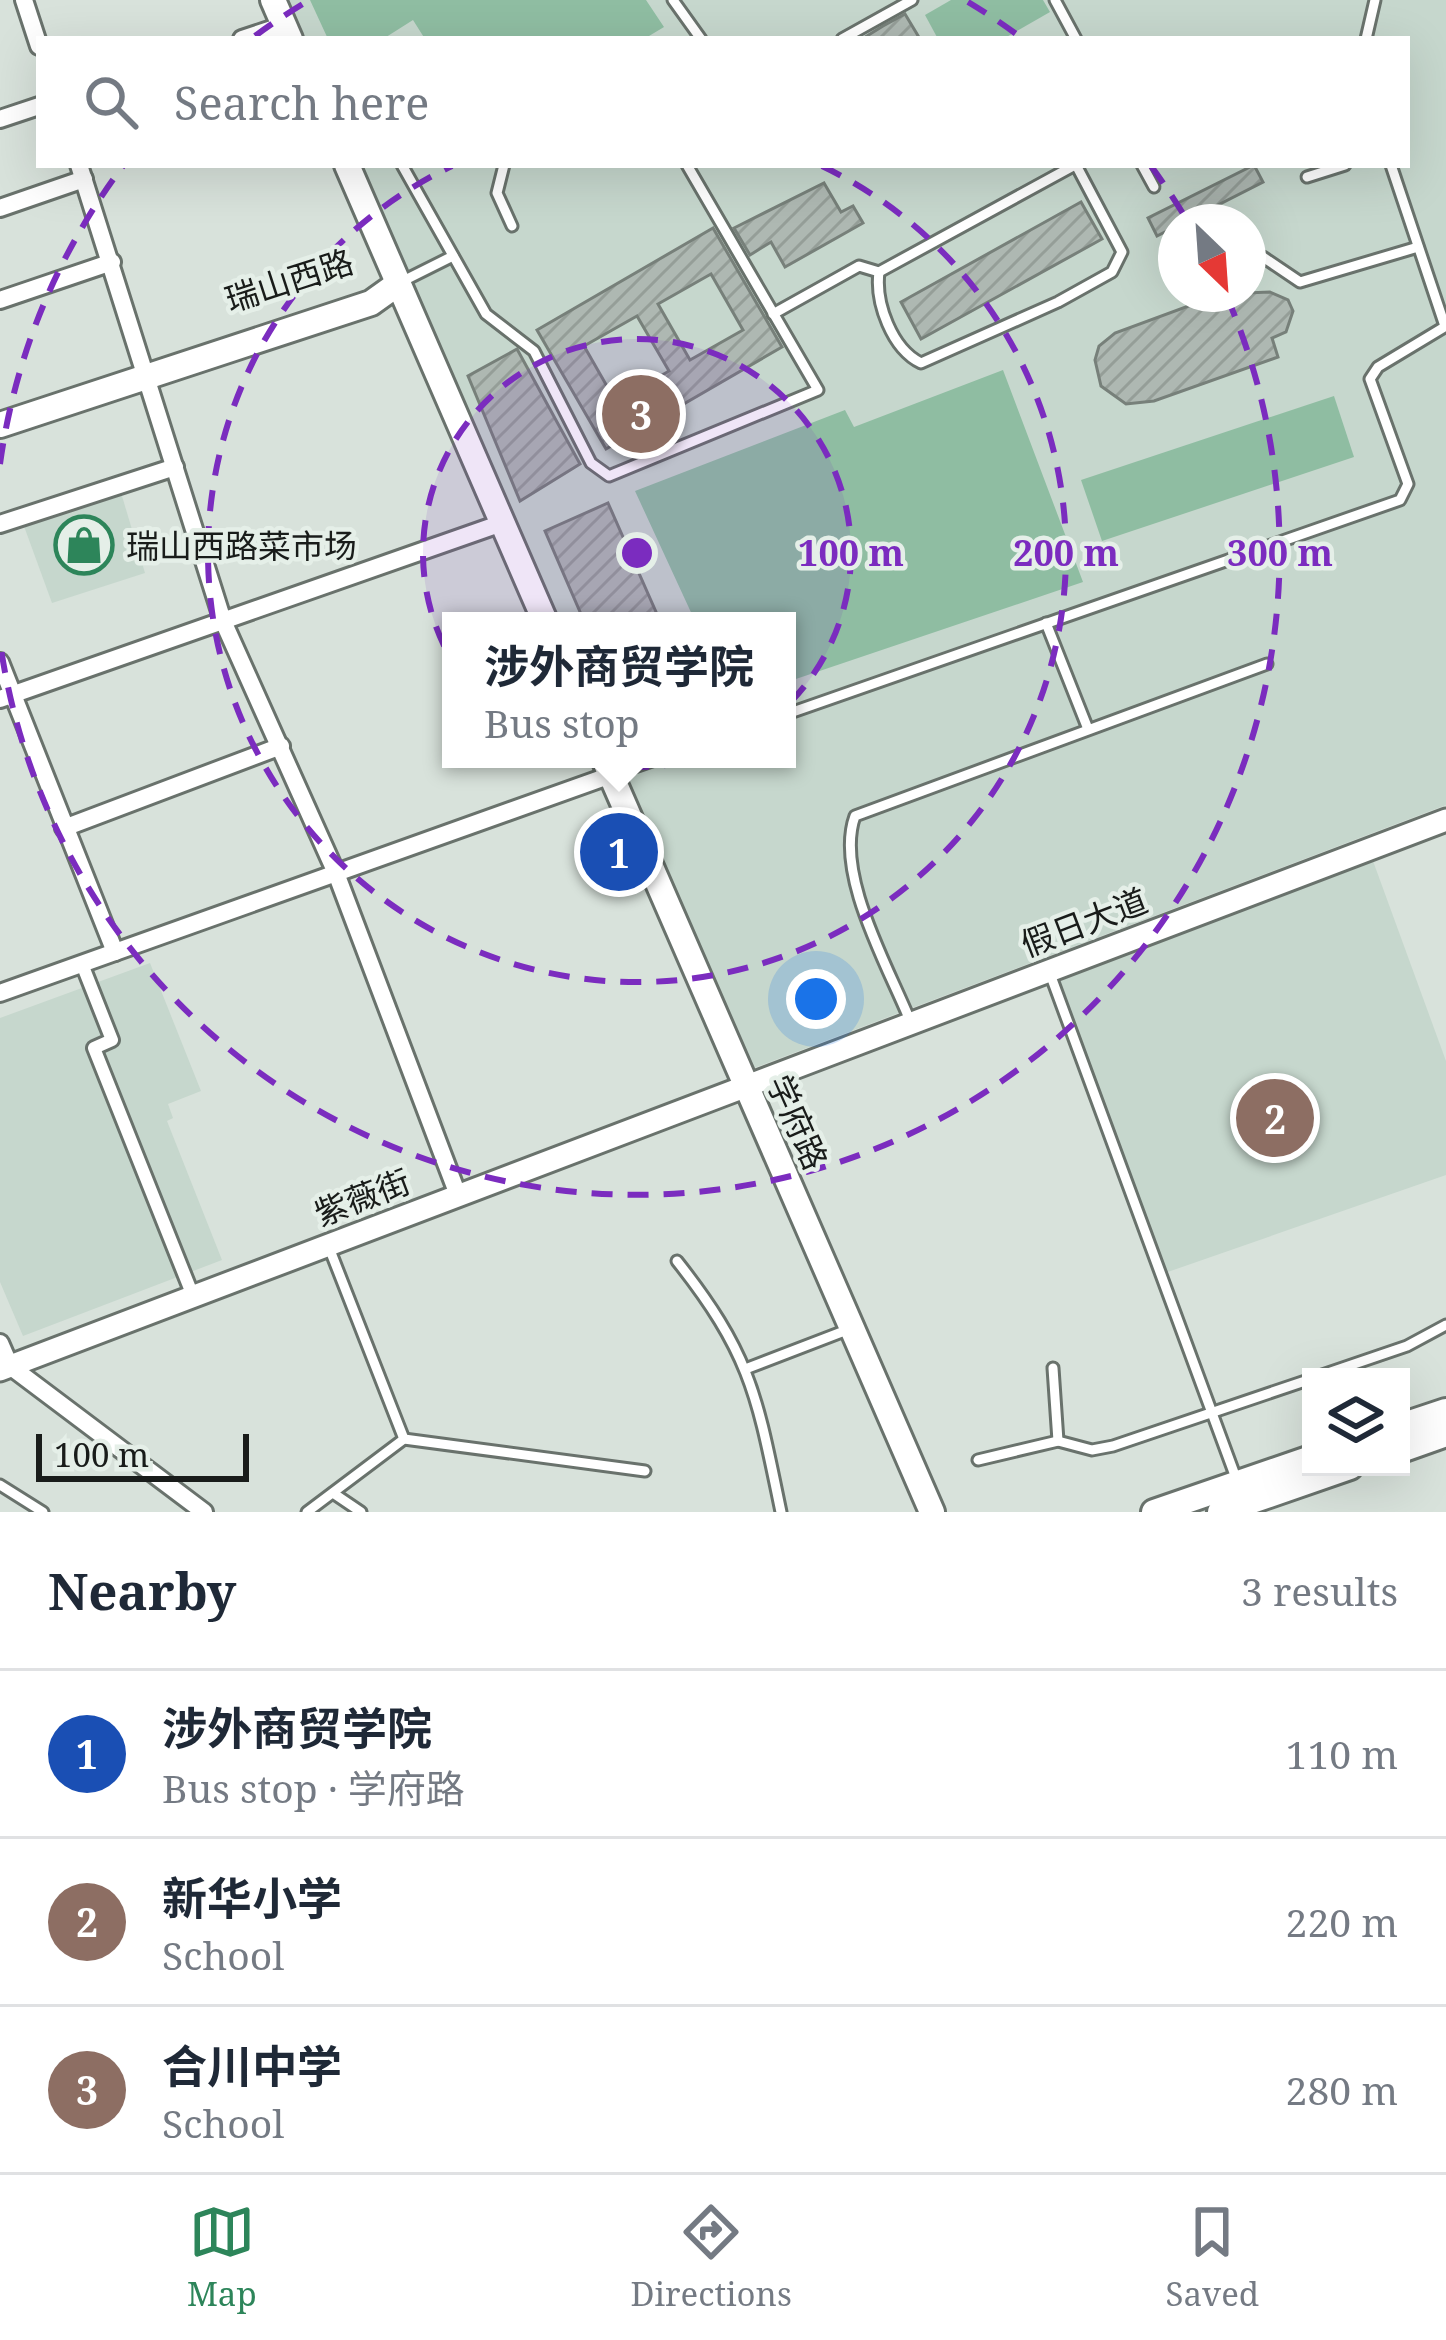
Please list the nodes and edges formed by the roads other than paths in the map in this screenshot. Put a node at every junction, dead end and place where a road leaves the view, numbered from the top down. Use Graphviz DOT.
graph roads {
  1 [pos="24,0"];
  2 [pos="273,0"];
  3 [pos="673,0"];
  4 [pos="912,0"];
  5 [pos="1055,0"];
  6 [pos="1375,0"];
  7 [pos="287,32"];
  8 [pos="699,36"];
  9 [pos="847,36"];
  10 [pos="1074,36"];
  11 [pos="1367,36"];
  12 [pos="36,37"];
  13 [pos="36,107"];
  14 [pos="0,119"];
  15 [pos="348,168"];
  16 [pos="404,168"];
  17 [pos="503,168"];
  18 [pos="689,168"];
  19 [pos="1070,168"];
  20 [pos="1078,168"];
  21 [pos="1144,168"];
  22 [pos="1336,168"];
  23 [pos="1392,168"];
  24 [pos="81,172"];
  25 [pos="1307,177"];
  26 [pos="1154,187"];
  27 [pos="0,208"];
  28 [pos="512,226"];
  29 [pos="1418,248"];
  30 [pos="453,256"];
  31 [pos="1266,258"];
  32 [pos="112,262"];
  33 [pos="879,272"];
  34 [pos="399,283"];
  35 [pos="0,300"];
  36 [pos="773,314"];
  37 [pos="1445,326"];
  38 [pos="146,369"];
  39 [pos="0,409"];
  40 [pos="0,425"];
  41 [pos="175,467"];
  42 [pos="502,523"];
  43 [pos="0,524"];
  44 [pos="540,612"];
  45 [pos="223,621"];
  46 [pos="1046,623"];
  47 [pos="0,662"];
  48 [pos="1268,664"];
  49 [pos="5,697"];
  50 [pos="796,711"];
  51 [pos="1088,729"];
  52 [pos="280,746"];
  53 [pos="604,768"];
  54 [pos="607,768"];
  55 [pos="1446,820"];
  56 [pos="64,828"];
  57 [pos="336,873"];
  58 [pos="115,952"];
  59 [pos="82,964"];
  60 [pos="1049,971"];
  61 [pos="0,993"];
  62 [pos="911,1023"];
  63 [pos="746,1086"];
  64 [pos="458,1196"];
  65 [pos="328,1245"];
  66 [pos="677,1261"];
  67 [pos="193,1296"];
  68 [pos="1446,1325"];
  69 [pos="852,1328"];
  70 [pos="0,1343"];
  71 [pos="5,1368"];
  72 [pos="748,1368"];
  73 [pos="1053,1368"];
  74 [pos="1343,1368"];
  75 [pos="1302,1382"];
  76 [pos="1446,1411"];
  77 [pos="1212,1412"];
  78 [pos="1410,1423"];
  79 [pos="1446,1434"];
  80 [pos="404,1439"];
  81 [pos="1058,1442"];
  82 [pos="1410,1447"];
  83 [pos="978,1460"];
  84 [pos="1302,1461"];
  85 [pos="645,1471"];
  86 [pos="1324,1476"];
  87 [pos="1238,1483"];
  88 [pos="0,1485"];
  89 [pos="333,1493"];
  90 [pos="43,1512"];
  91 [pos="204,1512"];
  92 [pos="307,1512"];
  93 [pos="361,1512"];
  94 [pos="782,1512"];
  95 [pos="932,1512"];
  96 [pos="1154,1512"];
  97 [pos="1220,1512"];
  1 -- 12 [label="street"];
  2 -- 7 [label="main road"];
  3 -- 8 [label="lane"];
  4 -- 9 [label="lane"];
  5 -- 10 [label="lane"];
  6 -- 11 [label="lane"];
  13 -- 14 [label="street"];
  15 -- 34 [label="main road"];
  16 -- 30 [label="lane"];
  17 -- 28 [label="lane"];
  18 -- 36 [label="lane"];
  19 -- 33 [label="lane"];
  20 -- 33 [label="lane"];
  21 -- 26 [label="lane"];
  22 -- 25 [label="lane"];
  23 -- 29 [label="lane"];
  24 -- 27 [label="street"];
  24 -- 32 [label="street"];
  29 -- 31 [label="lane"];
  29 -- 37 [label="lane"];
  30 -- 34 [label="lane"];
  30 -- 36 [label="lane"];
  32 -- 35 [label="street"];
  32 -- 38 [label="street"];
  33 -- 36 [label="lane"];
  34 -- 38 [label="main road, 瑞山西路"];
  34 -- 42 [label="main road"];
  37 -- 46 [label="lane"];
  38 -- 39 [label="main road, 瑞山西路"];
  38 -- 40 [label="main road, 瑞山西路"];
  38 -- 41 [label="street"];
  41 -- 43 [label="street"];
  41 -- 45 [label="street"];
  42 -- 44 [label="main road"];
  42 -- 45 [label="street"];
  45 -- 49 [label="street"];
  45 -- 52 [label="street"];
  46 -- 50 [label="lane"];
  46 -- 51 [label="lane"];
  47 -- 49 [label="street"];
  48 -- 51 [label="lane"];
  49 -- 56 [label="street"];
  51 -- 62 [label="lane"];
  52 -- 56 [label="street"];
  52 -- 57 [label="street"];
  53 -- 57 [label="street"];
  54 -- 63 [label="main road, 学府路"];
  55 -- 60 [label="street, 假日大道"];
  56 -- 58 [label="street"];
  57 -- 58 [label="street"];
  57 -- 64 [label="street"];
  58 -- 59 [label="street"];
  59 -- 61 [label="street"];
  59 -- 67 [label="street"];
  60 -- 62 [label="street, 假日大道"];
  60 -- 77 [label="lane"];
  62 -- 63 [label="street, 假日大道"];
  63 -- 64 [label="street, 紫薇街"];
  63 -- 69 [label="main road, 学府路"];
  64 -- 65 [label="street, 紫薇街"];
  65 -- 67 [label="street, 紫薇街"];
  65 -- 80 [label="lane"];
  66 -- 72 [label="lane"];
  67 -- 71 [label="street, 紫薇街"];
  68 -- 74 [label="lane"];
  69 -- 72 [label="lane"];
  69 -- 95 [label="main road, 学府路"];
  70 -- 71 [label="street"];
  71 -- 91 [label="street"];
  72 -- 94 [label="lane"];
  73 -- 81 [label="lane"];
  75 -- 77 [label="lane"];
  76 -- 78 [label="main road"];
  77 -- 81 [label="lane"];
  77 -- 87 [label="lane"];
  79 -- 82 [label="main road"];
  80 -- 85 [label="lane"];
  80 -- 89 [label="lane"];
  81 -- 83 [label="lane"];
  84 -- 87 [label="main road"];
  86 -- 97 [label="main road"];
  87 -- 96 [label="main road"];
  88 -- 90 [label="lane"];
  89 -- 92 [label="lane"];
  89 -- 93 [label="lane"];
}
